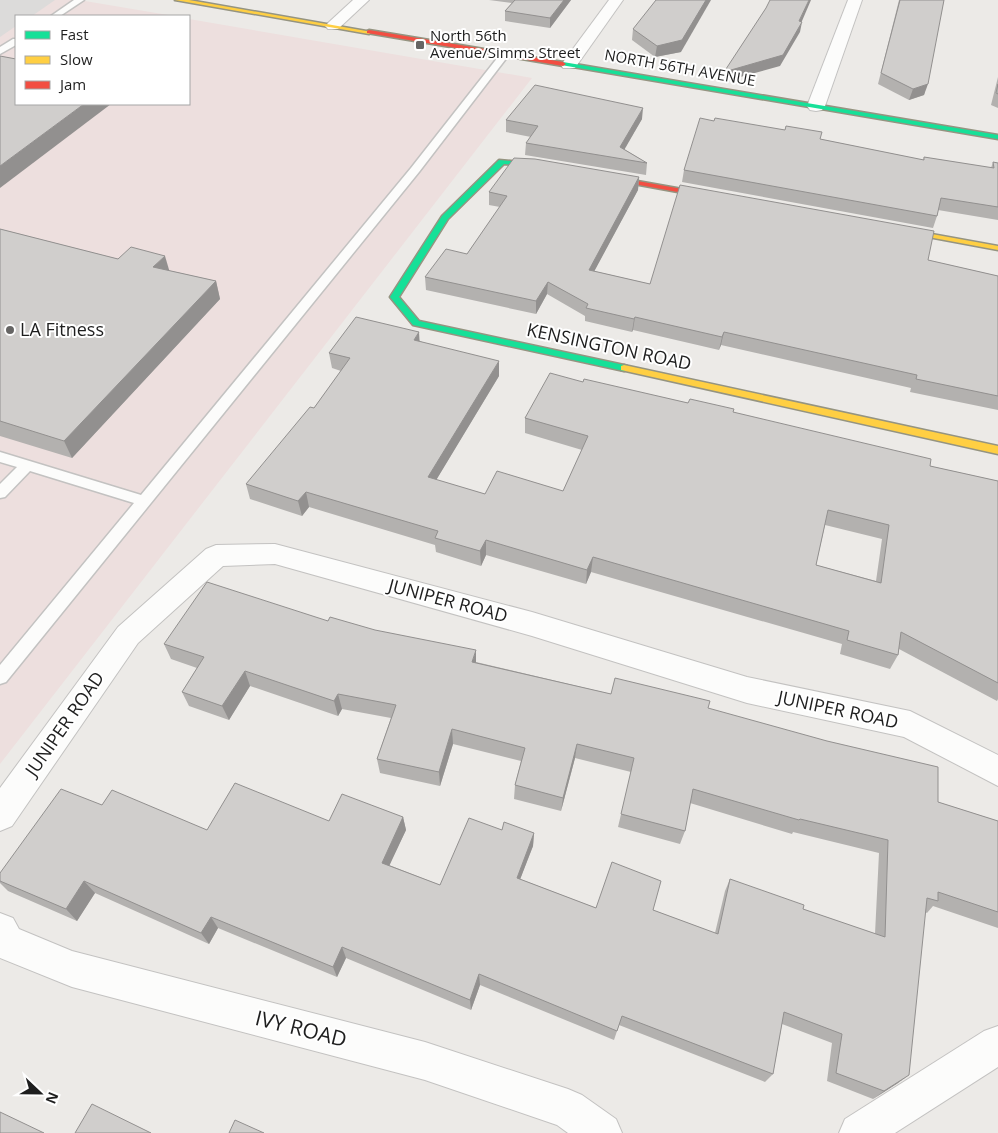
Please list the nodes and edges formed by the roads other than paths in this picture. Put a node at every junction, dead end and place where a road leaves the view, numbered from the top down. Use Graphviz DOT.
graph roads {
  1 [pos="80,0"];
  2 [pos="178,0"];
  3 [pos="362,0"];
  4 [pos="616,0"];
  5 [pos="855,0"];
  6 [pos="57,15"];
  7 [pos="333,26"];
  8 [pos="15,42"];
  9 [pos="0,51"];
  10 [pos="505,54"];
  11 [pos="569,65"];
  12 [pos="816,106"];
  13 [pos="998,137"];
  14 [pos="564,169"];
  15 [pos="593,174"];
  16 [pos="730,199"];
  17 [pos="886,228"];
  18 [pos="998,248"];
  19 [pos="998,450"];
  20 [pos="0,457"];
  21 [pos="27,465"];
  22 [pos="0,493"];
  23 [pos="145,501"];
  24 [pos="0,677"];
  25 [pos="998,770"];
  26 [pos="0,815"];
  27 [pos="0,931"];
  28 [pos="998,1045"];
  29 [pos="602,1133"];
  30 [pos="859,1133"];
  1 -- 6 [label="lane"];
  2 -- 7 [label="street, NORTH 56TH AVENUE"];
  3 -- 7 [label="street"];
  4 -- 11 [label="street"];
  5 -- 12 [label="street"];
  7 -- 10 [label="street, NORTH 56TH AVENUE"];
  8 -- 9 [label="lane"];
  10 -- 11 [label="street, NORTH 56TH AVENUE"];
  10 -- 23 [label="lane"];
  11 -- 12 [label="street, NORTH 56TH AVENUE"];
  12 -- 13 [label="street, NORTH 56TH AVENUE"];
  14 -- 19 [label="street, KENSINGTON ROAD"];
  15 -- 16 [label="street"];
  17 -- 18 [label="street"];
  20 -- 21 [label="lane"];
  21 -- 22 [label="lane"];
  21 -- 23 [label="lane"];
  23 -- 24 [label="lane"];
  25 -- 26 [label="street, JUNIPER ROAD"];
  27 -- 29 [label="street, IVY ROAD"];
  28 -- 30 [label="street"];
}
